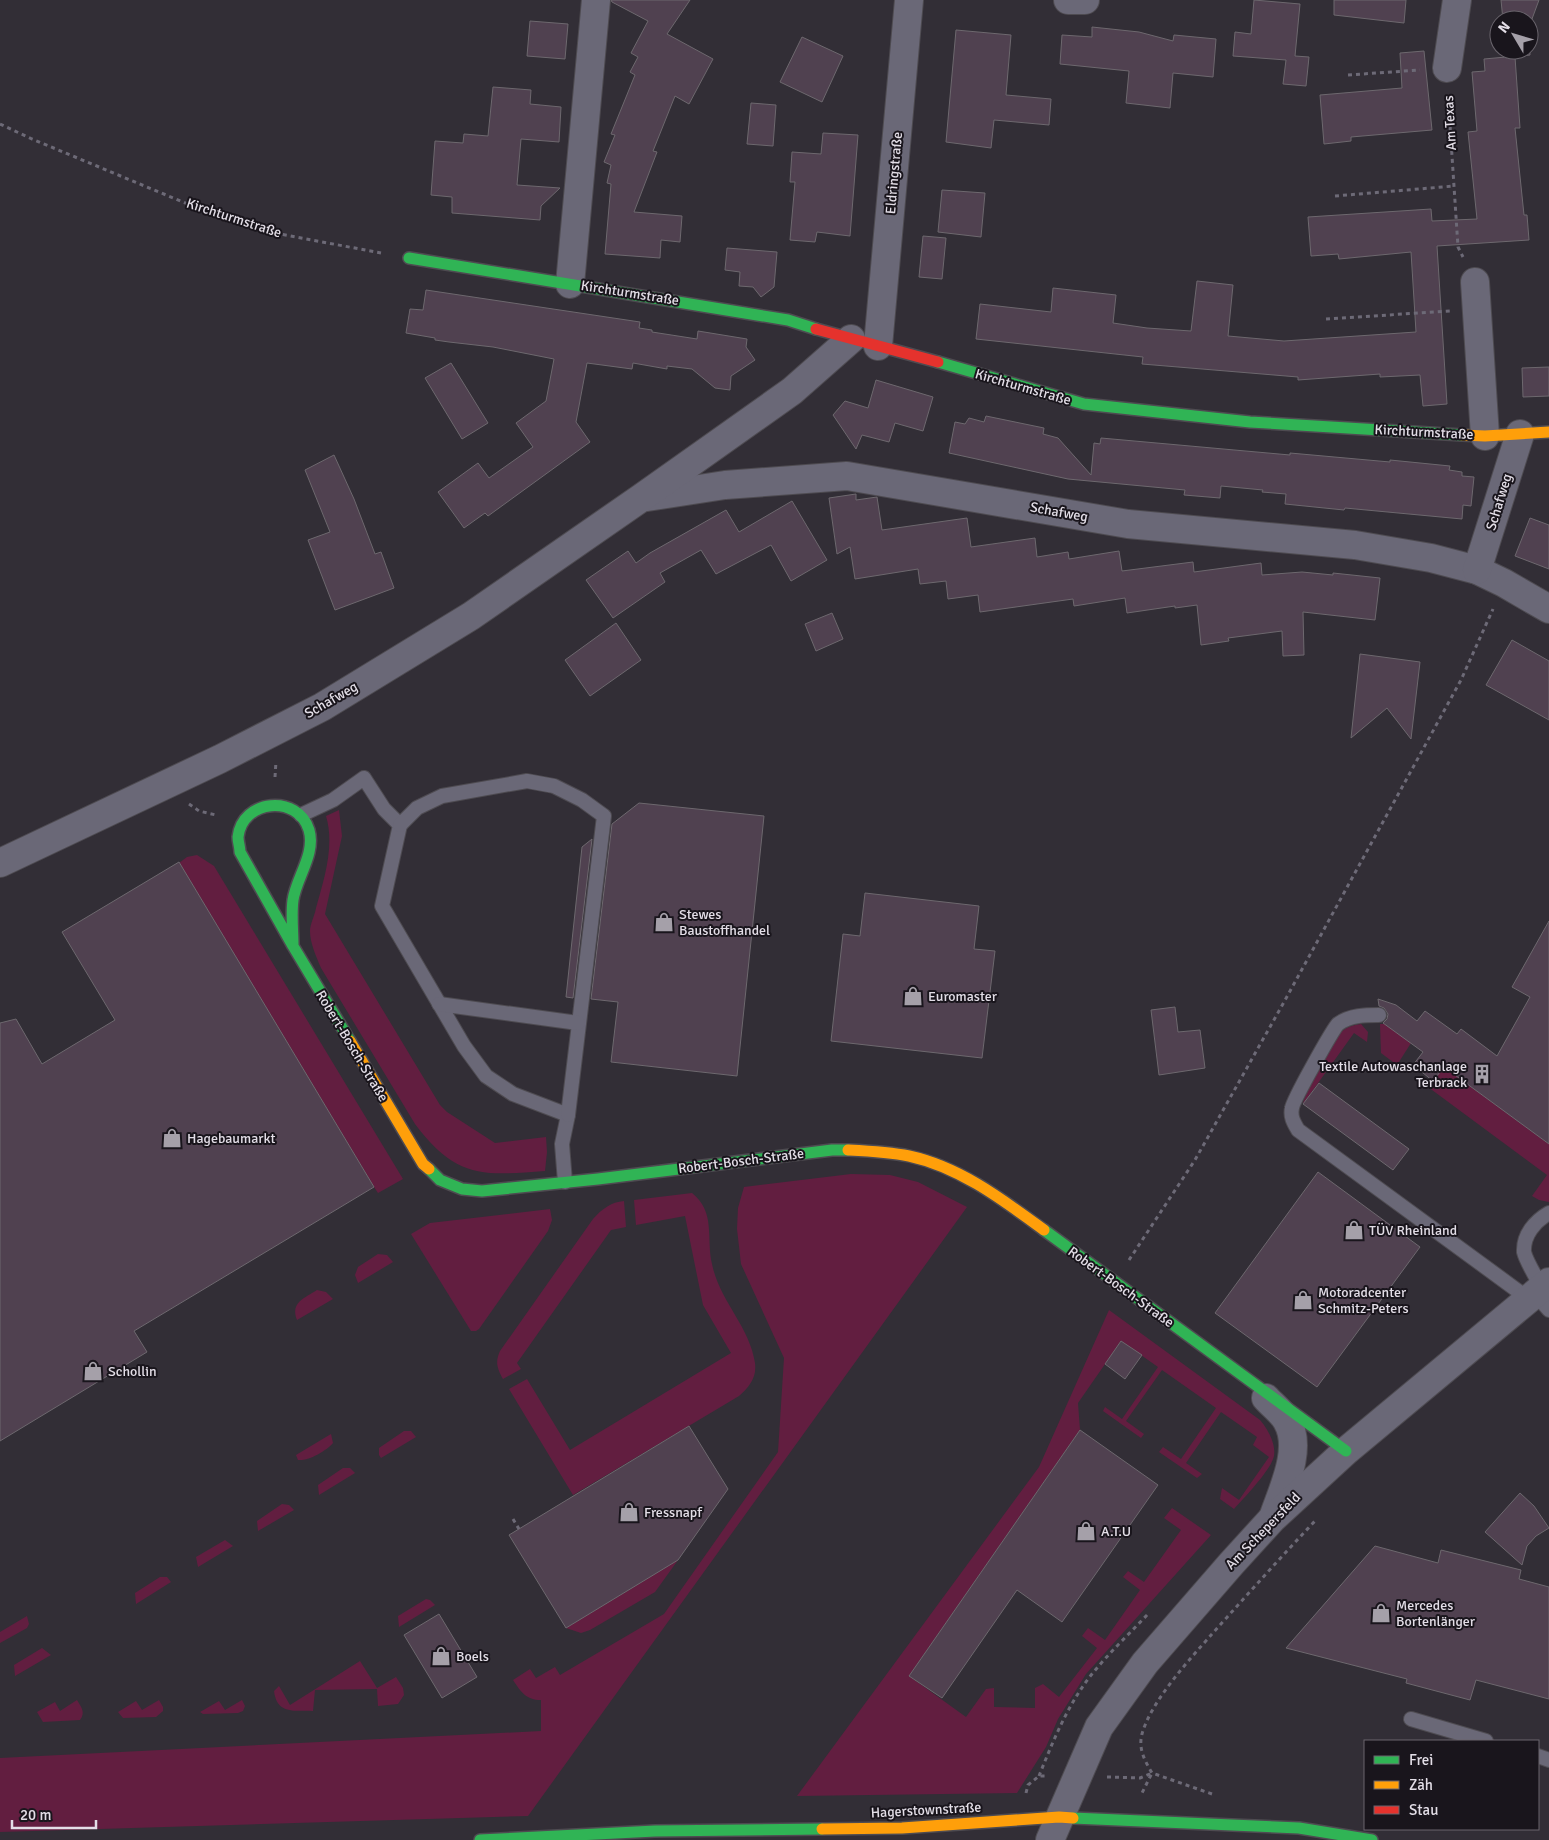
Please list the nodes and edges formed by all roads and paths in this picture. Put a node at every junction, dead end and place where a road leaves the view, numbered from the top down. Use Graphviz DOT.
graph roads {
  1 [pos="596,0"];
  2 [pos="909,0"];
  3 [pos="1068,0"];
  4 [pos="1085,0"];
  5 [pos="1457,0"];
  6 [pos="1447,68"];
  7 [pos="1348,75"];
  8 [pos="0,124"];
  9 [pos="1454,186"];
  10 [pos="1335,196"];
  11 [pos="1458,247"];
  12 [pos="409,258"];
  13 [pos="1474,282"];
  14 [pos="570,284"];
  15 [pos="1476,309"];
  16 [pos="1326,320"];
  17 [pos="851,339"];
  18 [pos="878,346"];
  19 [pos="1549,432"];
  20 [pos="1520,434"];
  21 [pos="1485,436"];
  22 [pos="641,498"];
  23 [pos="1477,570"];
  24 [pos="1504,583"];
  25 [pos="1549,609"];
  26 [pos="284,726"];
  27 [pos="162,786"];
  28 [pos="271,804"];
  29 [pos="301,815"];
  30 [pos="243,821"];
  31 [pos="400,825"];
  32 [pos="0,863"];
  33 [pos="293,946"];
  34 [pos="440,1004"];
  35 [pos="1379,1015"];
  36 [pos="578,1023"];
  37 [pos="568,1115"];
  38 [pos="565,1182"];
  39 [pos="1549,1214"];
  40 [pos="1114,1281"];
  41 [pos="1541,1294"];
  42 [pos="1251,1383"];
  43 [pos="1346,1451"];
  44 [pos="1317,1518"];
  45 [pos="513,1519"];
  46 [pos="1272,1519"];
  47 [pos="519,1529"];
  48 [pos="1412,1719"];
  49 [pos="1483,1740"];
  50 [pos="1152,1773"];
  51 [pos="1050,1776"];
  52 [pos="1140,1778"];
  53 [pos="1147,1782"];
  54 [pos="1026,1793"];
  55 [pos="902,1828"];
  56 [pos="1055,1828"];
  57 [pos="480,1840"];
  58 [pos="919,1840"];
  59 [pos="1372,1840"];
  1 -- 14 [label="street, Kirchturmstraße"];
  2 -- 18 [label="street, Eldringstraße"];
  3 -- 4 [label="street"];
  5 -- 6 [label="street"];
  6 -- 7 [label="path"];
  6 -- 9 [label="path, Am Texas"];
  8 -- 12 [label="path, Kirchturmstraße"];
  9 -- 10 [label="path"];
  9 -- 11 [label="path, Am Texas"];
  12 -- 14 [label="street, Kirchturmstraße"];
  13 -- 15 [label="street, Kirchturmstraße"];
  14 -- 17 [label="street, Kirchturmstraße"];
  15 -- 16 [label="path"];
  15 -- 21 [label="street, Kirchturmstraße"];
  17 -- 18 [label="street, Kirchturmstraße"];
  17 -- 22 [label="street, Schafweg"];
  18 -- 21 [label="street, Kirchturmstraße"];
  19 -- 20 [label="street, Kirchturmstraße"];
  20 -- 21 [label="street, Kirchturmstraße"];
  20 -- 23 [label="street, Schafweg"];
  22 -- 23 [label="street, Schafweg"];
  22 -- 26 [label="street, Schafweg"];
  23 -- 24 [label="street, Schafweg"];
  24 -- 25 [label="street, Schafweg"];
  24 -- 40 [label="path"];
  26 -- 27 [label="street, Schafweg"];
  26 -- 28 [label="path"];
  27 -- 30 [label="path"];
  27 -- 32 [label="street, Schafweg"];
  28 -- 29 [label="street"];
  28 -- 30 [label="street"];
  29 -- 31 [label="lane"];
  29 -- 33 [label="street"];
  30 -- 33 [label="street, Robert-Bosch-Straße"];
  31 -- 34 [label="lane"];
  31 -- 36 [label="lane"];
  33 -- 38 [label="street, Robert-Bosch-Straße"];
  34 -- 36 [label="lane"];
  34 -- 37 [label="lane"];
  35 -- 41 [label="lane"];
  36 -- 37 [label="lane"];
  37 -- 38 [label="lane"];
  38 -- 40 [label="street, Robert-Bosch-Straße"];
  39 -- 41 [label="lane"];
  40 -- 42 [label="street, Robert-Bosch-Straße"];
  41 -- 43 [label="street, Am Schepersfeld"];
  42 -- 43 [label="street, Robert-Bosch-Straße"];
  42 -- 46 [label="street, Robert-Bosch-Straße"];
  43 -- 46 [label="street, Am Schepersfeld"];
  44 -- 50 [label="path"];
  45 -- 47 [label="path"];
  46 -- 56 [label="street, Am Schepersfeld"];
  48 -- 49 [label="lane"];
  50 -- 52 [label="path"];
  50 -- 53 [label="path"];
  51 -- 54 [label="path"];
  55 -- 56 [label="street, Hagerstownstraße"];
  55 -- 57 [label="street, Hagerstownstraße"];
  55 -- 58 [label="street"];
  56 -- 59 [label="street, Hagerstownstraße"];
}
